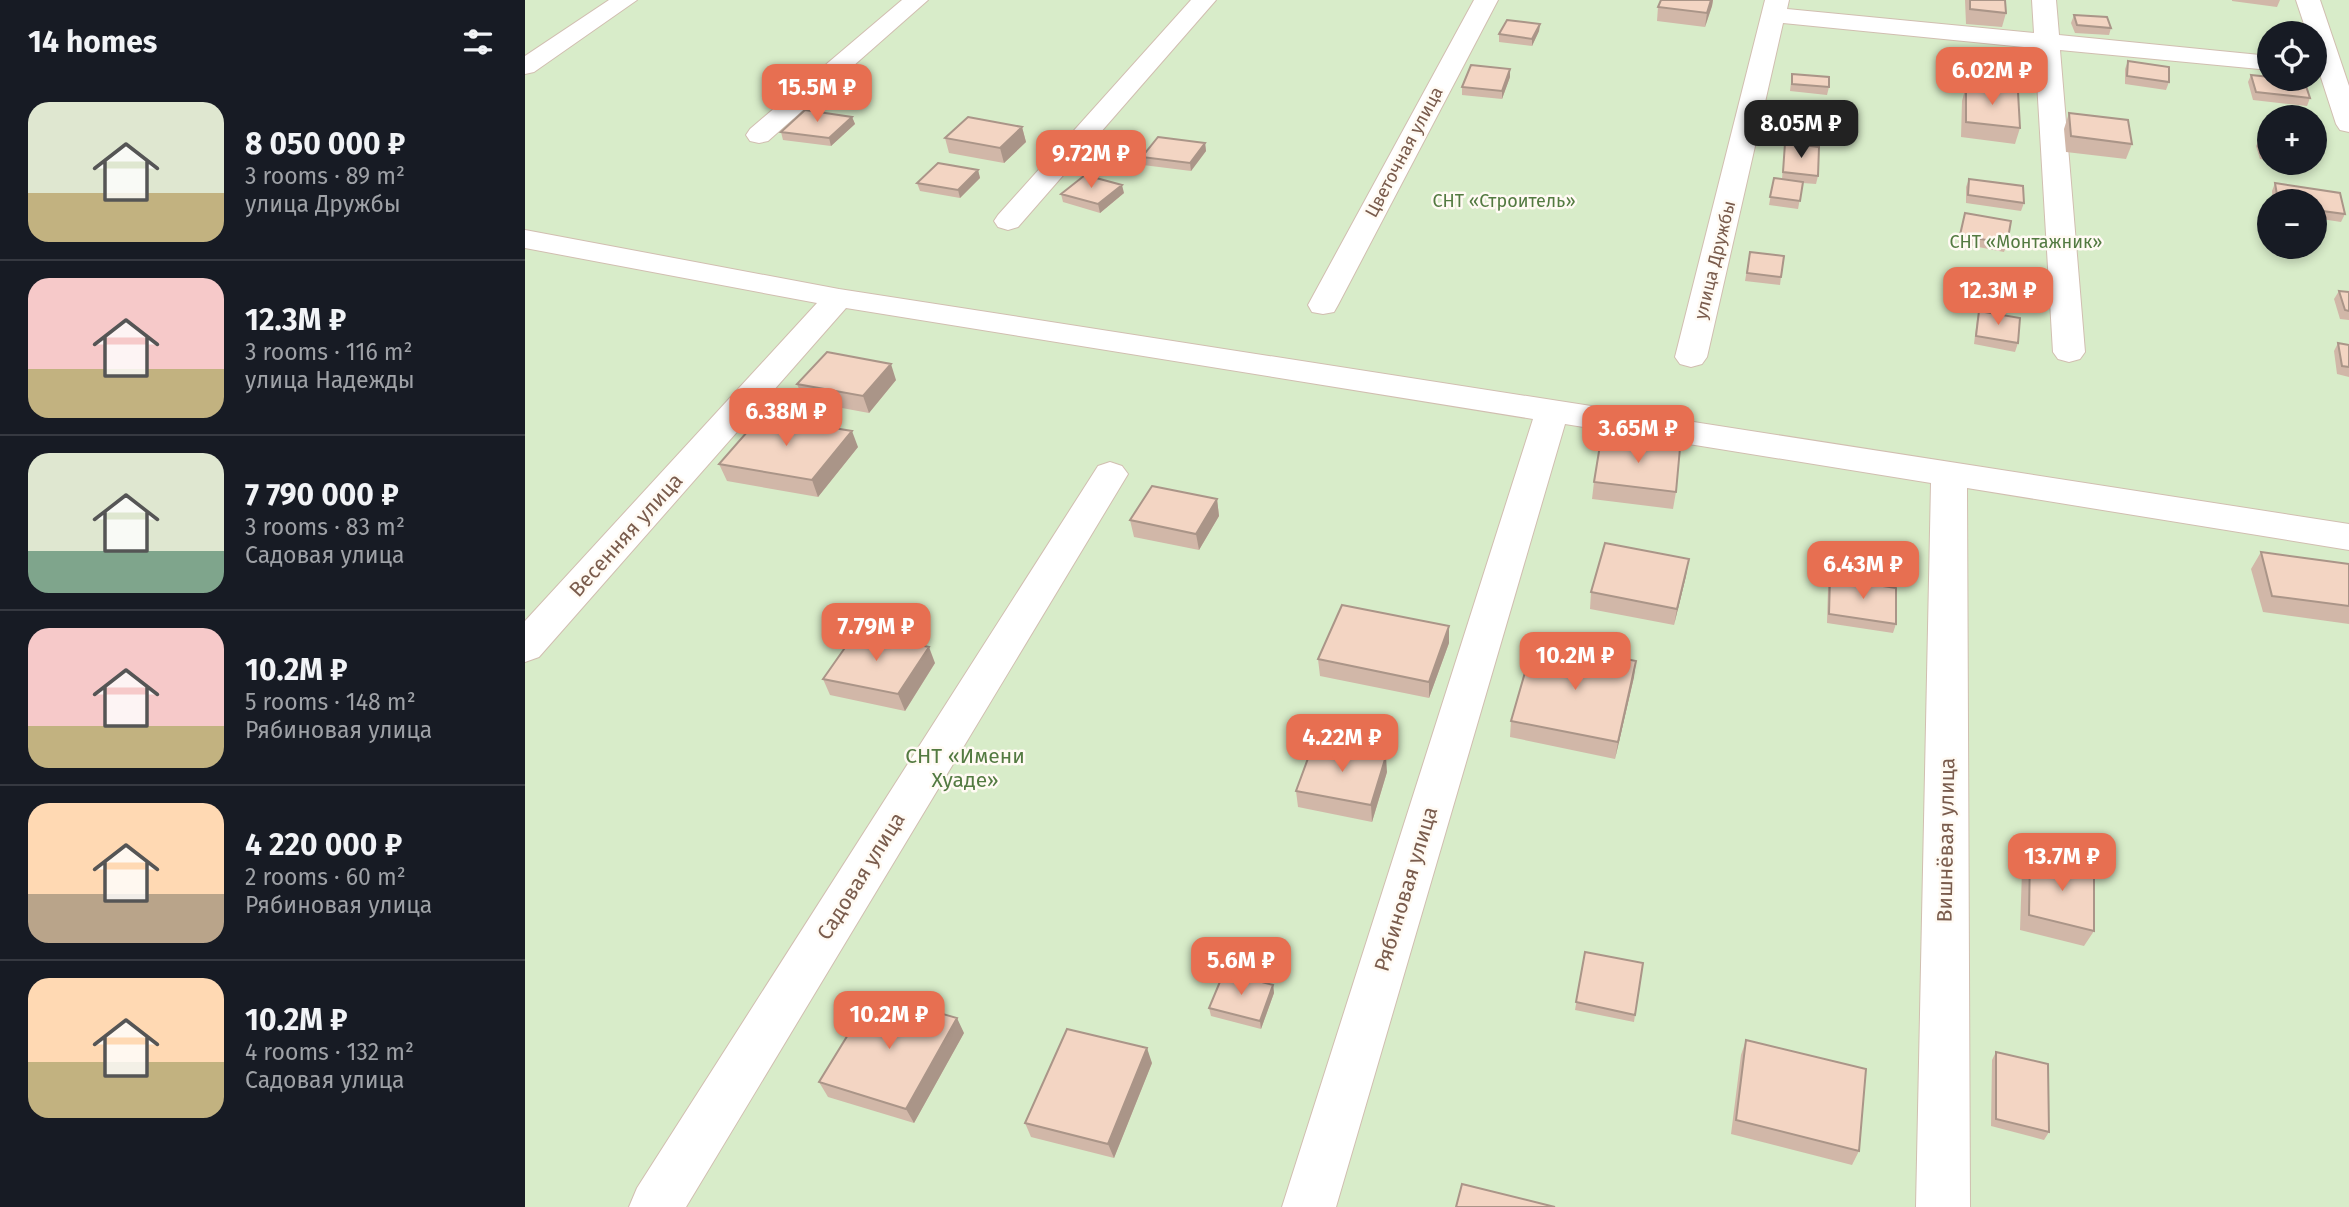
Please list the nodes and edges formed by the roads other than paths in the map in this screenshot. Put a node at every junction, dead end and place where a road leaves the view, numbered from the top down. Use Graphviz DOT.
graph roads {
  1 [pos="625,0"];
  2 [pos="916,0"];
  3 [pos="1204,0"];
  4 [pos="1486,0"];
  5 [pos="2043,0"];
  6 [pos="2308,0"];
  7 [pos="1775,8"];
  8 [pos="2046,41"];
  9 [pos="2257,62"];
  10 [pos="525,67"];
  11 [pos="2332,69"];
  12 [pos="2349,124"];
  13 [pos="759,135"];
  14 [pos="1008,221"];
  15 [pos="540,242"];
  16 [pos="525,268"];
  17 [pos="839,298"];
  18 [pos="1323,305"];
  19 [pos="2069,352"];
  20 [pos="1691,357"];
  21 [pos="1552,411"];
  22 [pos="1110,474"];
  23 [pos="1949,474"];
  24 [pos="2349,537"];
  25 [pos="525,647"];
  26 [pos="656,1207"];
  27 [pos="1309,1207"];
  28 [pos="1943,1207"];
  1 -- 10 [label="street"];
  2 -- 13 [label="street"];
  3 -- 14 [label="street"];
  4 -- 18 [label="street, Цветочная улица"];
  5 -- 8 [label="street"];
  6 -- 11 [label="street"];
  7 -- 8 [label="street"];
  7 -- 20 [label="street, улица Дружбы"];
  8 -- 9 [label="street"];
  8 -- 19 [label="street"];
  11 -- 12 [label="street"];
  15 -- 16 [label="street"];
  15 -- 17 [label="street"];
  17 -- 21 [label="street"];
  17 -- 25 [label="street, Весенняя улица"];
  21 -- 23 [label="street"];
  21 -- 27 [label="street, Рябиновая улица"];
  22 -- 26 [label="street, Садовая улица"];
  23 -- 24 [label="street"];
  23 -- 28 [label="street, Вишнёвая улица"];
}
